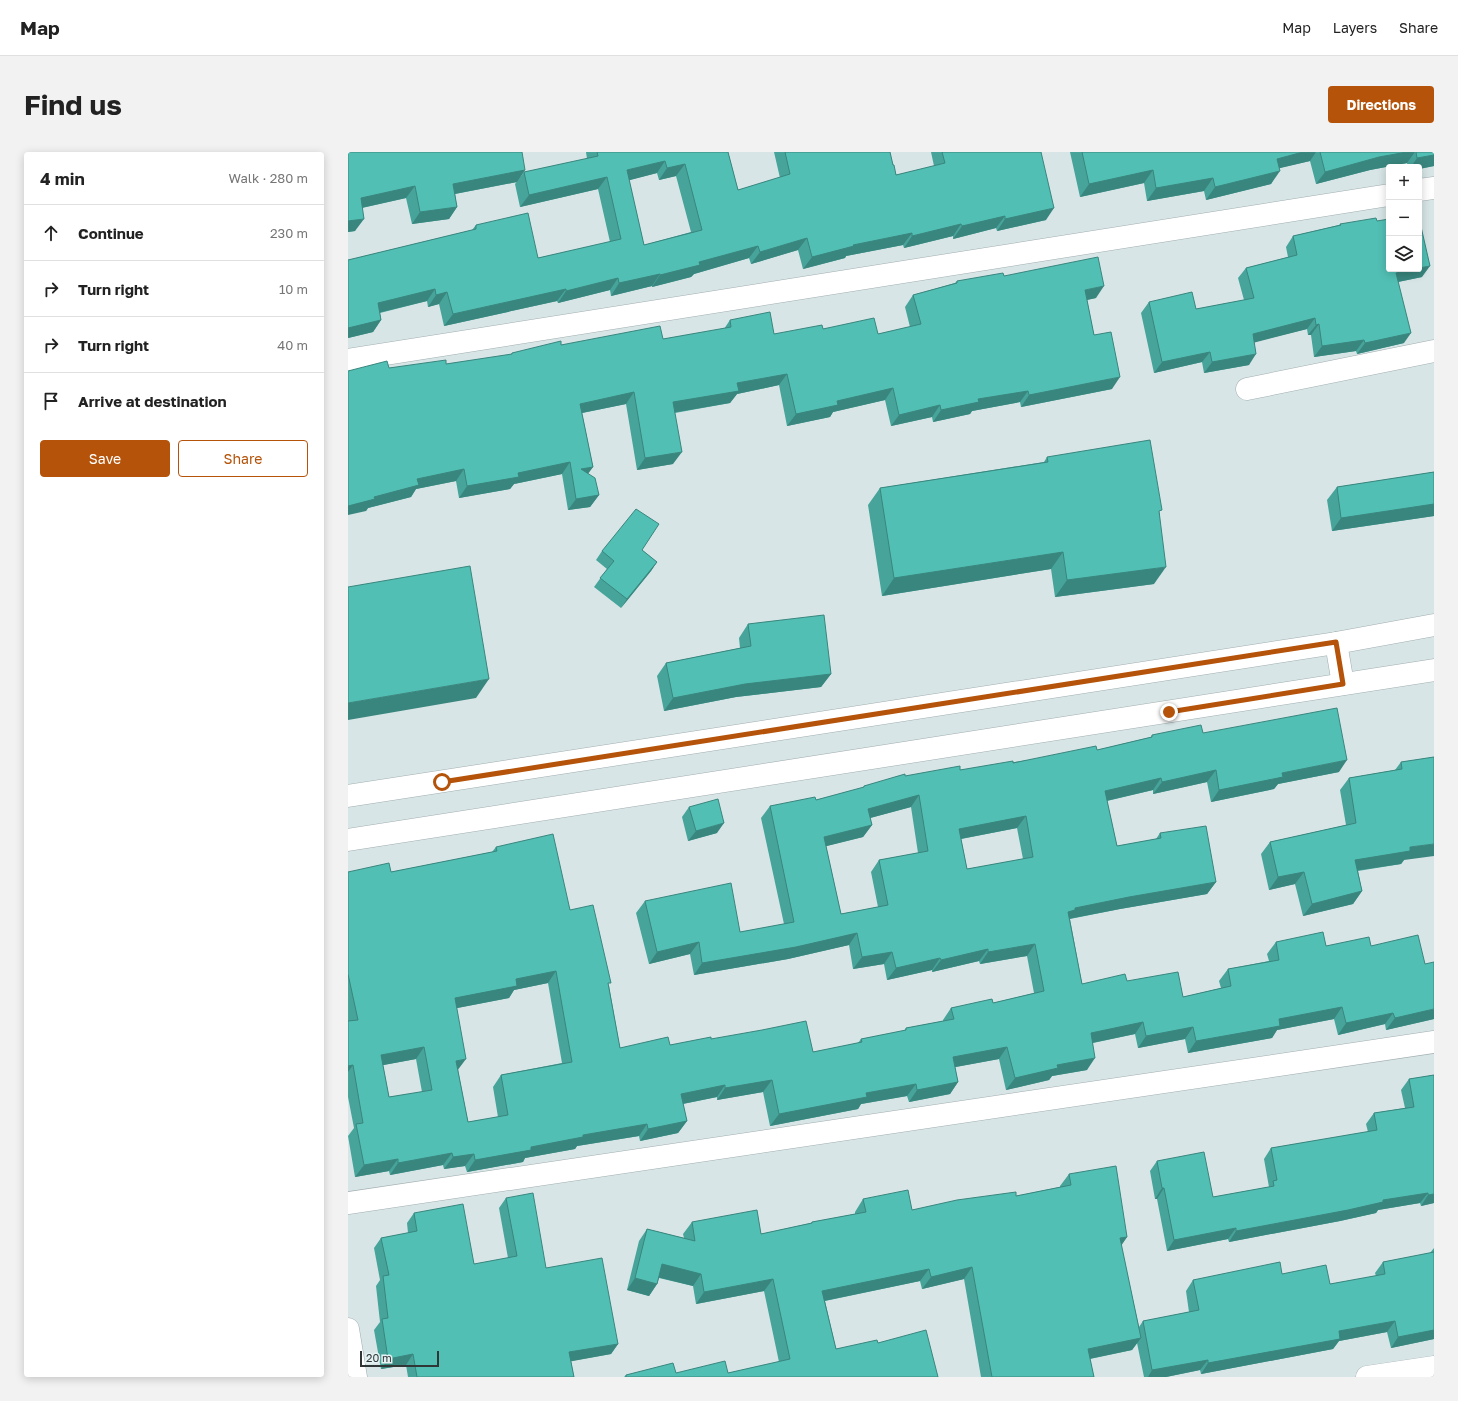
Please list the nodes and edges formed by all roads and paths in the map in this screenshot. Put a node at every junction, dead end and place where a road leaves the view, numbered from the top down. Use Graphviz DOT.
graph roads {
  1 [pos="1434,188"];
  2 [pos="1422,190"];
  3 [pos="1386,195"];
  4 [pos="1434,351"];
  5 [pos="348,360"];
  6 [pos="1247,389"];
  7 [pos="1434,626"];
  8 [pos="1336,642"];
  9 [pos="1434,670"];
  10 [pos="1343,684"];
  11 [pos="348,796"];
  12 [pos="348,840"];
  13 [pos="1434,1042"];
  14 [pos="348,1203"];
  15 [pos="348,1329"];
  16 [pos="1434,1367"];
  17 [pos="356,1377"];
  18 [pos="1367,1377"];
  1 -- 2 [label="street"];
  3 -- 5 [label="street"];
  4 -- 6 [label="street"];
  7 -- 8 [label="street"];
  8 -- 10 [label="street"];
  8 -- 11 [label="street"];
  9 -- 10 [label="street"];
  10 -- 12 [label="street"];
  13 -- 14 [label="street"];
  15 -- 17 [label="street"];
  16 -- 18 [label="street"];
}
